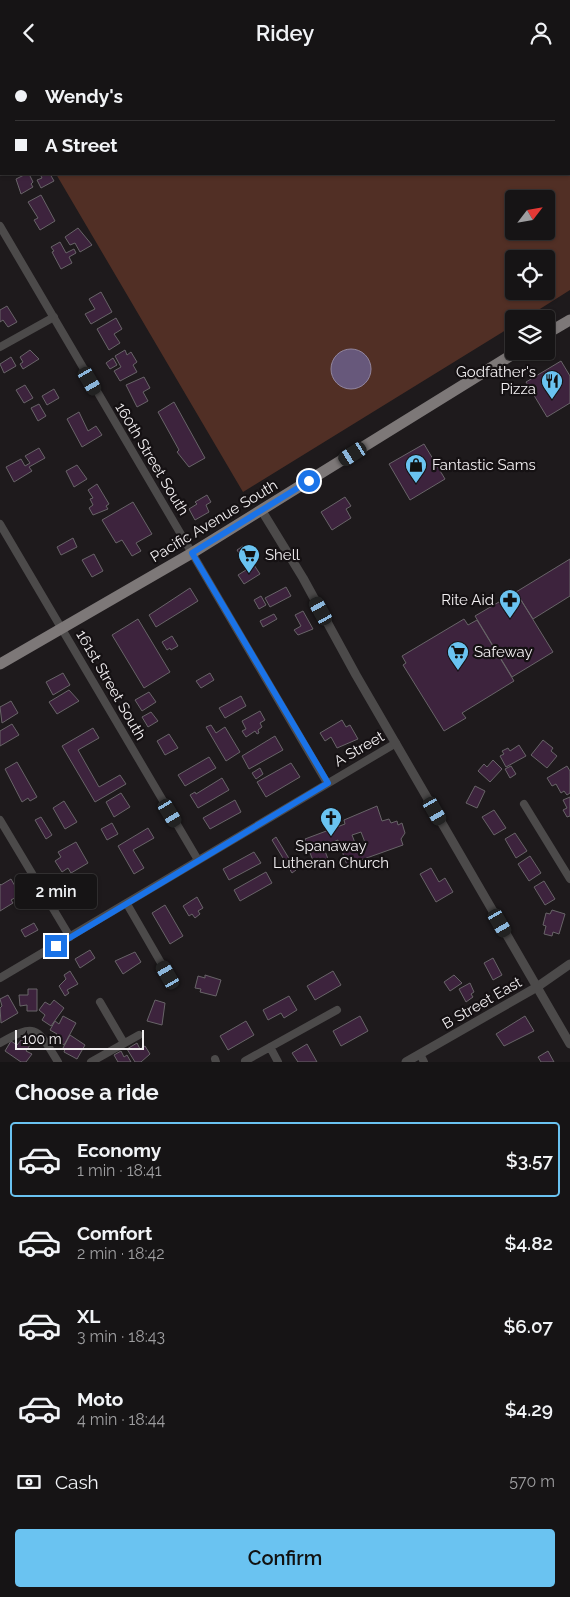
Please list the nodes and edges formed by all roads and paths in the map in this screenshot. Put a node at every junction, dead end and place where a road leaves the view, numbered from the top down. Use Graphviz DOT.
graph roads {
  1 [pos="0,226"];
  2 [pos="54,317"];
  3 [pos="570,320"];
  4 [pos="555,329"];
  5 [pos="0,347"];
  6 [pos="505,359"];
  7 [pos="262,511"];
  8 [pos="0,524"];
  9 [pos="192,553"];
  10 [pos="62,630"];
  11 [pos="0,665"];
  12 [pos="396,743"];
  13 [pos="328,783"];
  14 [pos="524,804"];
  15 [pos="0,820"];
  16 [pos="198,860"];
  17 [pos="570,879"];
  18 [pos="127,904"];
  19 [pos="70,937"];
  20 [pos="570,964"];
  21 [pos="168,975"];
  22 [pos="0,979"];
  23 [pos="537,987"];
  24 [pos="100,1001"];
  25 [pos="337,1010"];
  26 [pos="139,1035"];
  27 [pos="0,1043"];
  28 [pos="124,1043"];
  29 [pos="570,1043"];
  30 [pos="270,1047"];
  31 [pos="422,1058"];
  32 [pos="245,1061"];
  33 [pos="58,1062"];
  34 [pos="91,1062"];
  35 [pos="278,1062"];
  36 [pos="406,1062"];
  1 -- 2 [label="street, 160th Street South"];
  2 -- 5 [label="street"];
  2 -- 9 [label="street, 160th Street South"];
  3 -- 4 [label="main road"];
  6 -- 7 [label="main road, Pacific Avenue South"];
  7 -- 9 [label="main road, Pacific Avenue South"];
  7 -- 12 [label="street"];
  8 -- 10 [label="street, 161st Street South"];
  9 -- 10 [label="main road, Pacific Avenue South"];
  9 -- 13 [label="street, 160th Street South"];
  10 -- 11 [label="main road, Pacific Avenue South"];
  10 -- 16 [label="street, 161st Street South"];
  12 -- 13 [label="street, A Street"];
  12 -- 23 [label="street"];
  13 -- 16 [label="street, A Street"];
  14 -- 17 [label="street"];
  15 -- 19 [label="street"];
  16 -- 18 [label="street, A Street"];
  18 -- 19 [label="street, A Street"];
  18 -- 21 [label="street"];
  19 -- 22 [label="street, A Street"];
  20 -- 23 [label="street, B Street East"];
  23 -- 29 [label="street"];
  23 -- 31 [label="street, B Street East"];
  24 -- 28 [label="street"];
  25 -- 30 [label="street"];
  26 -- 28 [label="street"];
  27 -- 33 [label="street"];
  28 -- 34 [label="street"];
  30 -- 32 [label="street"];
  30 -- 35 [label="street"];
  31 -- 36 [label="street, B Street East"];
}
